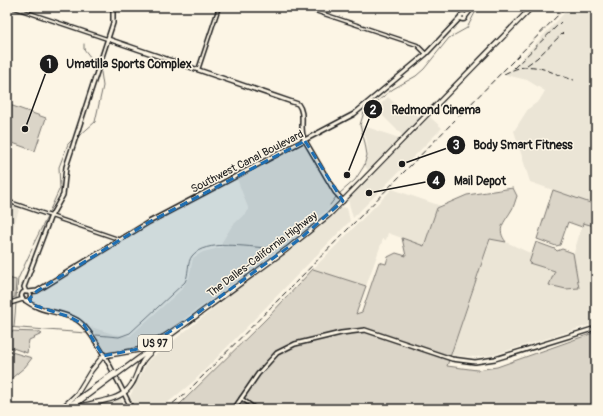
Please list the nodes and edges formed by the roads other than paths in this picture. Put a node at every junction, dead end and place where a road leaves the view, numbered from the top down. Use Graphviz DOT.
graph roads {
  1 [pos="12,7"];
  2 [pos="114,7"];
  3 [pos="219,7"];
  4 [pos="303,7"];
  5 [pos="473,7"];
  6 [pos="532,7"];
  7 [pos="108,39"];
  8 [pos="426,54"];
  9 [pos="198,70"];
  10 [pos="305,141"];
  11 [pos="7,200"];
  12 [pos="343,201"];
  13 [pos="51,215"];
  14 [pos="121,240"];
  15 [pos="29,273"];
  16 [pos="37,291"];
  17 [pos="27,292"];
  18 [pos="22,294"];
  19 [pos="30,298"];
  20 [pos="24,300"];
  21 [pos="14,301"];
  22 [pos="7,304"];
  23 [pos="33,305"];
  24 [pos="184,324"];
  25 [pos="594,328"];
  26 [pos="176,331"];
  27 [pos="163,337"];
  28 [pos="103,356"];
  29 [pos="113,375"];
  30 [pos="123,393"];
  31 [pos="241,398"];
  32 [pos="61,409"];
  33 [pos="64,409"];
  34 [pos="69,409"];
  35 [pos="74,409"];
  36 [pos="132,409"];
  37 [pos="234,409"];
  38 [pos="256,409"];
  1 -- 7 [label="street"];
  2 -- 7 [label="main road"];
  3 -- 9 [label="street"];
  4 -- 8 [label="street"];
  5 -- 8 [label="main road, Southwest Canal Boulevard"];
  6 -- 12 [label="highway, The Dalles-California Highway / US 97"];
  7 -- 9 [label="main road"];
  7 -- 13 [label="main road"];
  8 -- 10 [label="main road, Southwest Canal Boulevard"];
  9 -- 10 [label="main road"];
  10 -- 12 [label="main road"];
  10 -- 14 [label="main road, Southwest Canal Boulevard"];
  11 -- 13 [label="street"];
  12 -- 24 [label="highway, The Dalles-California Highway / US 97"];
  13 -- 14 [label="street"];
  13 -- 15 [label="main road"];
  14 -- 16 [label="main road, Southwest Canal Boulevard"];
  15 -- 17 [label="main road"];
  15 -- 18 [label="main road"];
  16 -- 17 [label="main road, Southwest Canal Boulevard"];
  16 -- 19 [label="main road"];
  17 -- 18 [label="main road, Southwest Canal Boulevard"];
  17 -- 19 [label="main road"];
  18 -- 20 [label="main road"];
  18 -- 21 [label="main road"];
  19 -- 20 [label="main road"];
  19 -- 23 [label="main road"];
  20 -- 21 [label="main road"];
  20 -- 23 [label="main road"];
  21 -- 22 [label="main road"];
  23 -- 28 [label="main road"];
  24 -- 26 [label="highway, The Dalles-California Highway / US 97"];
  24 -- 27 [label="highway, The Dalles-California Highway / US 97"];
  25 -- 31 [label="main road"];
  26 -- 29 [label="highway, The Dalles-California Highway / US 97"];
  26 -- 30 [label="highway"];
  27 -- 28 [label="highway"];
  27 -- 29 [label="highway, The Dalles-California Highway / US 97"];
  28 -- 30 [label="main road"];
  28 -- 32 [label="highway"];
  29 -- 33 [label="highway, The Dalles-California Highway / US 97"];
  29 -- 34 [label="highway, The Dalles-California Highway / US 97"];
  30 -- 35 [label="highway"];
  30 -- 36 [label="main road"];
  31 -- 37 [label="main road"];
  31 -- 38 [label="street"];
}
